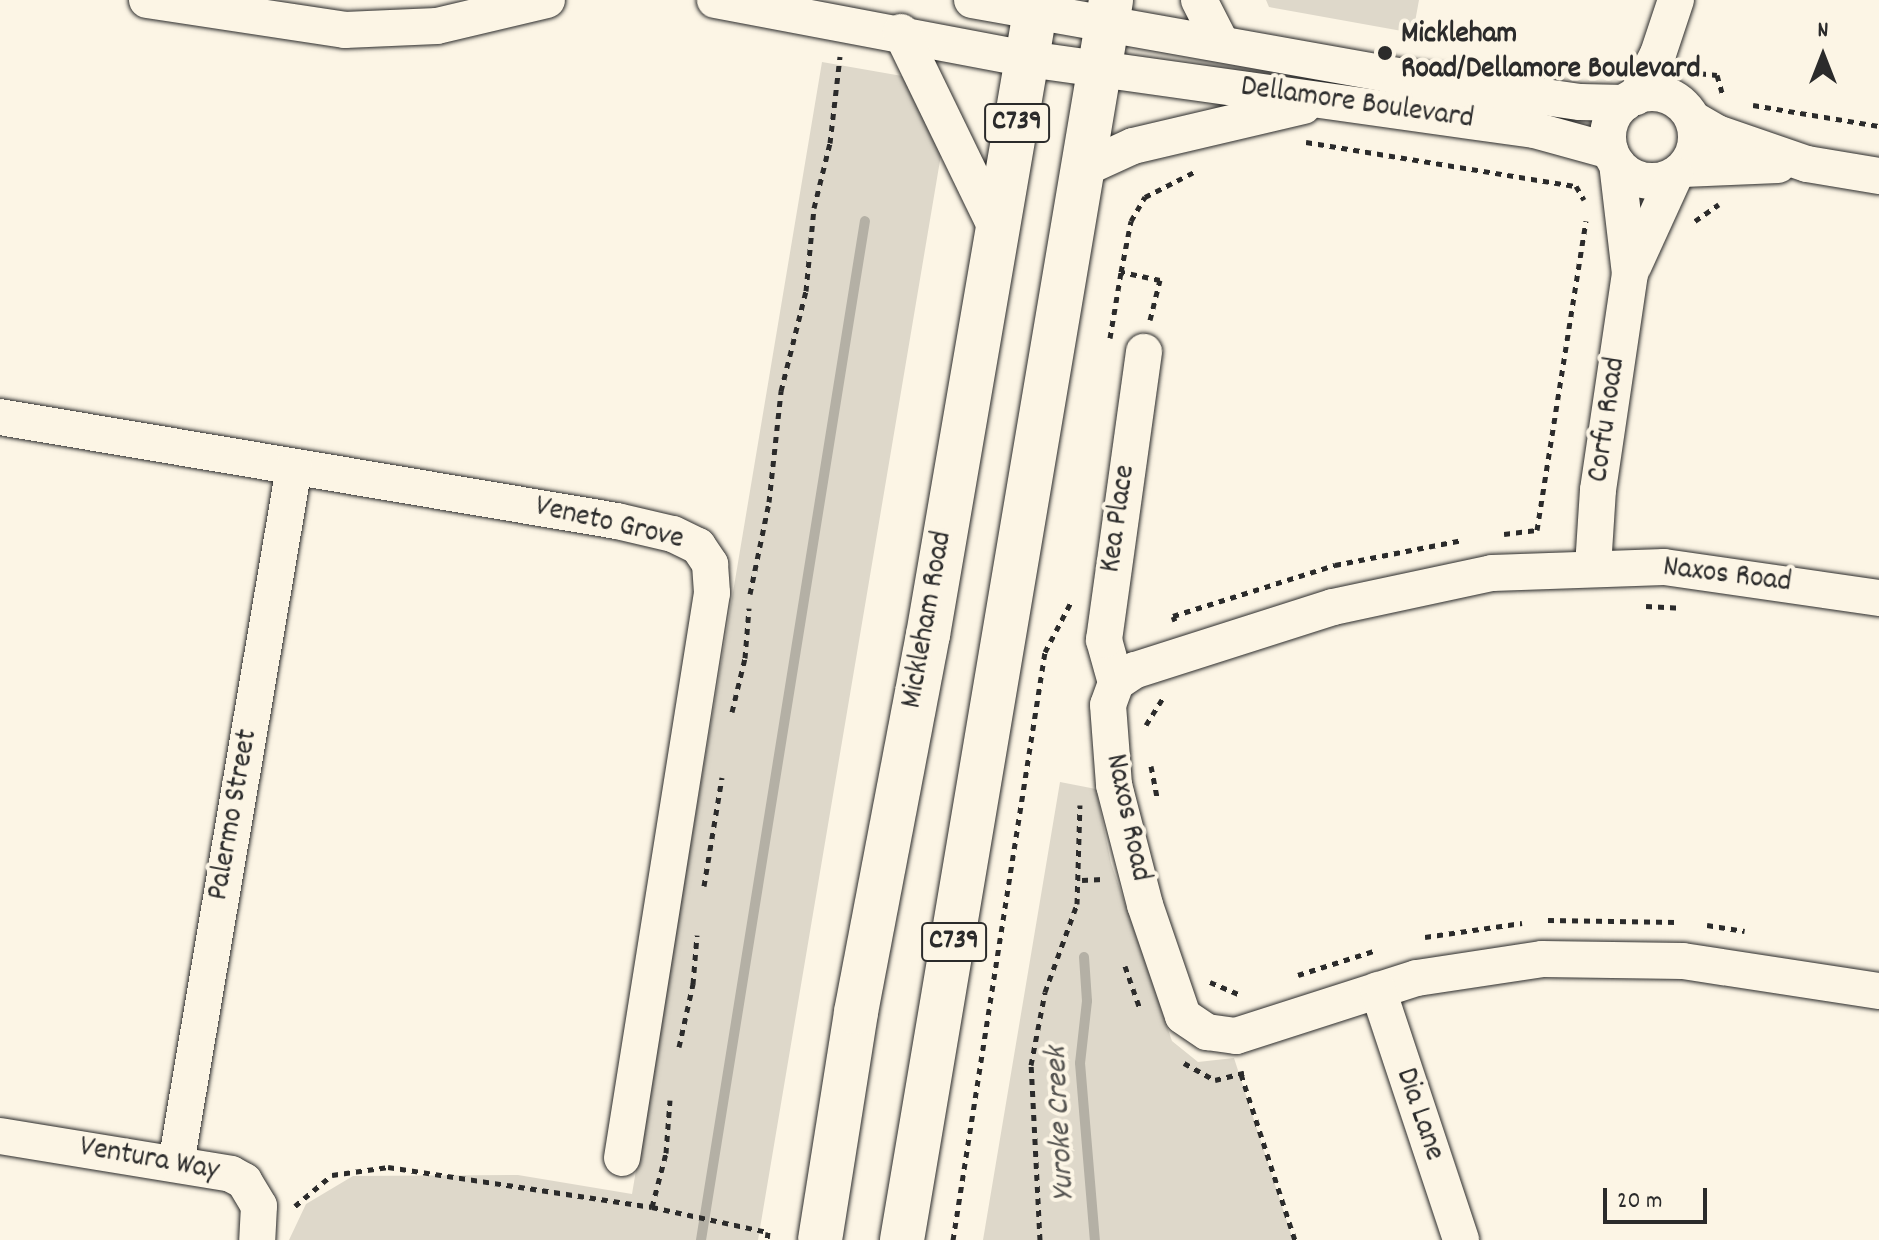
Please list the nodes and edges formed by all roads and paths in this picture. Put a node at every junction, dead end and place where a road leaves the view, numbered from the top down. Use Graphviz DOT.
graph roads {
  1 [pos="147,0"];
  2 [pos="453,0"];
  3 [pos="547,0"];
  4 [pos="715,0"];
  5 [pos="972,0"];
  6 [pos="1199,0"];
  7 [pos="1675,6"];
  8 [pos="1036,7"];
  9 [pos="1110,12"];
  10 [pos="389,30"];
  11 [pos="901,32"];
  12 [pos="1220,41"];
  13 [pos="840,53"];
  14 [pos="1028,59"];
  15 [pos="1102,69"];
  16 [pos="1681,71"];
  17 [pos="1630,100"];
  18 [pos="1732,101"];
  19 [pos="1321,102"];
  20 [pos="1747,104"];
  21 [pos="1690,115"];
  22 [pos="1879,126"];
  23 [pos="1297,141"];
  24 [pos="1614,158"];
  25 [pos="1807,164"];
  26 [pos="1208,167"];
  27 [pos="1085,168"];
  28 [pos="1679,172"];
  29 [pos="1879,176"];
  30 [pos="1177,177"];
  31 [pos="998,232"];
  32 [pos="1121,272"];
  33 [pos="1630,274"];
  34 [pos="1108,348"];
  35 [pos="1144,352"];
  36 [pos="0,417"];
  37 [pos="294,467"];
  38 [pos="1494,535"];
  39 [pos="1468,539"];
  40 [pos="1593,567"];
  41 [pos="1073,598"];
  42 [pos="1879,598"];
  43 [pos="1185,654"];
  44 [pos="1116,683"];
  45 [pos="1171,696"];
  46 [pos="731,715"];
  47 [pos="1148,737"];
  48 [pos="1149,750"];
  49 [pos="723,762"];
  50 [pos="1159,808"];
  51 [pos="1081,880"];
  52 [pos="1107,881"];
  53 [pos="699,900"];
  54 [pos="1077,904"];
  55 [pos="697,928"];
  56 [pos="1762,934"];
  57 [pos="1408,942"];
  58 [pos="1393,946"];
  59 [pos="1206,970"];
  60 [pos="1292,977"];
  61 [pos="1378,990"];
  62 [pos="1249,991"];
  63 [pos="1879,991"];
  64 [pos="675,1060"];
  65 [pos="1256,1069"];
  66 [pos="670,1092"];
  67 [pos="0,1136"];
  68 [pos="622,1158"];
  69 [pos="176,1164"];
  70 [pos="652,1207"];
  71 [pos="268,1228"];
  72 [pos="767,1240"];
  73 [pos="820,1240"];
  74 [pos="902,1240"];
  75 [pos="953,1240"];
  76 [pos="1040,1240"];
  77 [pos="1295,1240"];
  78 [pos="1461,1240"];
  1 -- 10 [label="street"];
  2 -- 10 [label="street"];
  3 -- 10 [label="street"];
  4 -- 11 [label="street, Dellamore Boulevard"];
  5 -- 8 [label="street, Dellamore Boulevard"];
  6 -- 12 [label="street"];
  7 -- 16 [label="street"];
  7 -- 17 [label="street"];
  8 -- 9 [label="street, Dellamore Boulevard"];
  8 -- 14 [label="main road, Mickleham Road / C739"];
  9 -- 12 [label="street, Dellamore Boulevard"];
  9 -- 15 [label="main road, C739"];
  11 -- 14 [label="street, Dellamore Boulevard"];
  11 -- 31 [label="street"];
  12 -- 17 [label="street, Dellamore Boulevard"];
  13 -- 46 [label="path"];
  14 -- 15 [label="street, Dellamore Boulevard"];
  14 -- 31 [label="main road, Mickleham Road / C739"];
  15 -- 19 [label="street, Dellamore Boulevard"];
  15 -- 27 [label="main road, C739"];
  16 -- 18 [label="path"];
  16 -- 21 [label="street"];
  17 -- 21 [label="street"];
  17 -- 24 [label="street"];
  19 -- 24 [label="street, Dellamore Boulevard"];
  19 -- 27 [label="street"];
  20 -- 22 [label="path"];
  21 -- 25 [label="street"];
  21 -- 28 [label="street"];
  23 -- 38 [label="path"];
  24 -- 28 [label="street"];
  24 -- 33 [label="street, Corfu Road"];
  25 -- 28 [label="street"];
  25 -- 29 [label="street"];
  26 -- 30 [label="path"];
  27 -- 74 [label="main road, C739"];
  28 -- 33 [label="street, Corfu Road"];
  31 -- 73 [label="main road, Mickleham Road / C739"];
  32 -- 34 [label="path"];
  33 -- 40 [label="street, Corfu Road"];
  35 -- 44 [label="street, Kea Place"];
  36 -- 37 [label="street, Veneto Grove"];
  37 -- 68 [label="street, Veneto Grove"];
  37 -- 69 [label="street, Palermo Street"];
  39 -- 43 [label="path"];
  40 -- 42 [label="street, Naxos Road"];
  40 -- 43 [label="street, Naxos Road"];
  41 -- 75 [label="path"];
  43 -- 44 [label="street, Naxos Road"];
  44 -- 61 [label="street, Naxos Road"];
  45 -- 47 [label="path"];
  48 -- 50 [label="path"];
  49 -- 53 [label="path"];
  51 -- 52 [label="path"];
  54 -- 76 [label="path"];
  55 -- 64 [label="path"];
  56 -- 57 [label="path"];
  58 -- 60 [label="path"];
  59 -- 62 [label="path"];
  61 -- 63 [label="street, Naxos Road"];
  61 -- 78 [label="street, Dia Lane"];
  65 -- 77 [label="path"];
  66 -- 70 [label="path"];
  67 -- 69 [label="street, Ventura Way"];
  69 -- 71 [label="street, Ventura Way"];
  70 -- 71 [label="path"];
  70 -- 72 [label="path"];
}
